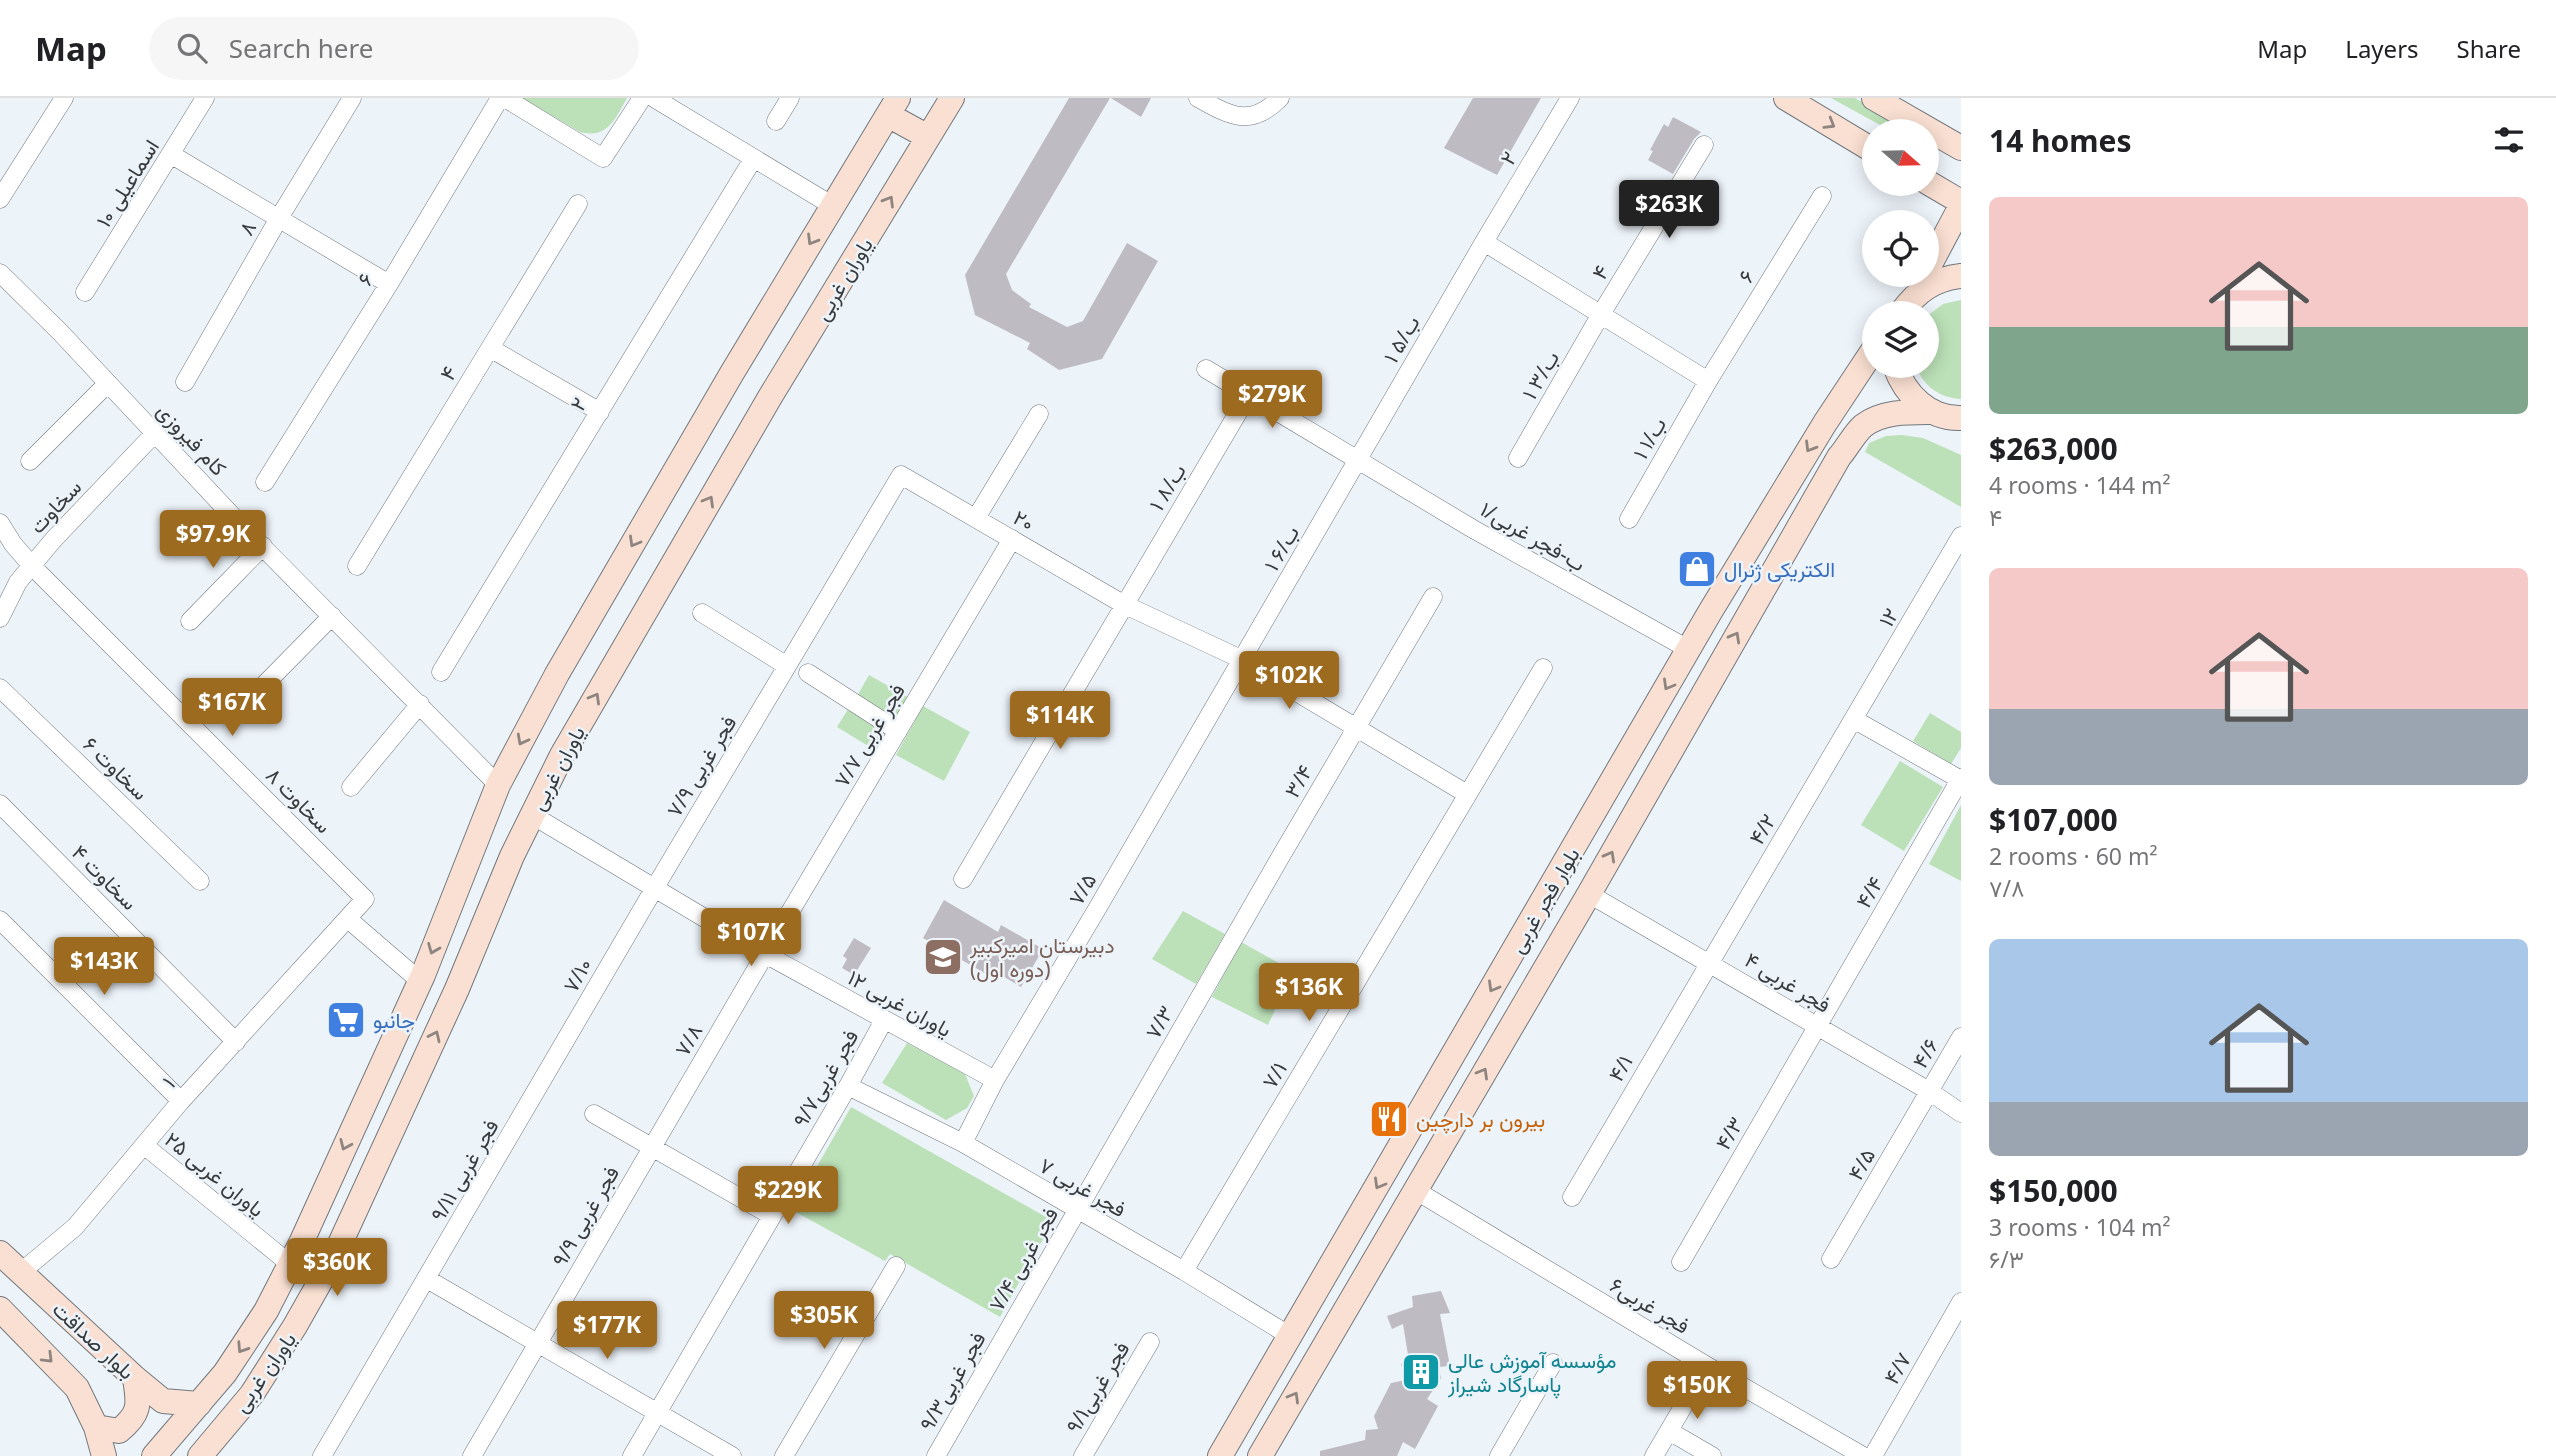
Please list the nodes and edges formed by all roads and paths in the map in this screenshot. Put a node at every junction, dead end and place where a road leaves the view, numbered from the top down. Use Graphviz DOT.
graph roads {
  1 [pos="64,98"];
  2 [pos="205,98"];
  3 [pos="352,98"];
  4 [pos="502,98"];
  5 [pos="642,98"];
  6 [pos="654,98"];
  7 [pos="790,98"];
  8 [pos="952,98"];
  9 [pos="1198,98"];
  10 [pos="1280,98"];
  11 [pos="1570,98"];
  12 [pos="1786,98"];
  13 [pos="1874,98"];
  14 [pos="893,106"];
  15 [pos="776,121"];
  16 [pos="928,138"];
  17 [pos="1862,144"];
  18 [pos="1704,145"];
  19 [pos="1961,148"];
  20 [pos="172,155"];
  21 [pos="753,159"];
  22 [pos="1939,190"];
  23 [pos="1822,196"];
  24 [pos="0,198"];
  25 [pos="578,204"];
  26 [pos="1961,204"];
  27 [pos="833,205"];
  28 [pos="279,218"];
  29 [pos="1484,242"];
  30 [pos="1939,247"];
  31 [pos="1961,276"];
  32 [pos="3,281"];
  33 [pos="389,284"];
  34 [pos="85,292"];
  35 [pos="1912,301"];
  36 [pos="1601,314"];
  37 [pos="490,348"];
  38 [pos="1862,367"];
  39 [pos="1206,369"];
  40 [pos="1900,378"];
  41 [pos="1708,380"];
  42 [pos="185,382"];
  43 [pos="108,383"];
  44 [pos="1249,394"];
  45 [pos="1834,409"];
  46 [pos="600,412"];
  47 [pos="1039,414"];
  48 [pos="1952,417"];
  49 [pos="1863,426"];
  50 [pos="155,433"];
  51 [pos="1518,458"];
  52 [pos="1358,459"];
  53 [pos="30,461"];
  54 [pos="901,475"];
  55 [pos="265,482"];
  56 [pos="976,518"];
  57 [pos="1629,519"];
  58 [pos="0,523"];
  59 [pos="1961,536"];
  60 [pos="1012,539"];
  61 [pos="263,546"];
  62 [pos="32,566"];
  63 [pos="357,566"];
  64 [pos="1433,597"];
  65 [pos="1123,604"];
  66 [pos="702,612"];
  67 [pos="332,616"];
  68 [pos="0,618"];
  69 [pos="190,621"];
  70 [pos="1688,649"];
  71 [pos="1243,660"];
  72 [pos="787,666"];
  73 [pos="1543,668"];
  74 [pos="441,672"];
  75 [pos="808,673"];
  76 [pos="265,684"];
  77 [pos="0,688"];
  78 [pos="420,704"];
  79 [pos="1854,720"];
  80 [pos="1355,728"];
  81 [pos="898,731"];
  82 [pos="1961,779"];
  83 [pos="498,785"];
  84 [pos="351,787"];
  85 [pos="1467,794"];
  86 [pos="0,804"];
  87 [pos="532,815"];
  88 [pos="1281,856"];
  89 [pos="963,879"];
  90 [pos="200,881"];
  91 [pos="654,889"];
  92 [pos="1589,894"];
  93 [pos="348,919"];
  94 [pos="0,920"];
  95 [pos="765,954"];
  96 [pos="1708,962"];
  97 [pos="420,981"];
  98 [pos="884,1020"];
  99 [pos="1817,1027"];
  100 [pos="1961,1037"];
  101 [pos="236,1042"];
  102 [pos="995,1080"];
  103 [pos="373,1083"];
  104 [pos="540,1084"];
  105 [pos="848,1086"];
  106 [pos="1929,1091"];
  107 [pos="406,1098"];
  108 [pos="181,1101"];
  109 [pos="1961,1113"];
  110 [pos="594,1114"];
  111 [pos="963,1143"];
  112 [pos="145,1146"];
  113 [pos="651,1149"];
  114 [pos="1415,1190"];
  115 [pos="1572,1197"];
  116 [pos="1077,1210"];
  117 [pos="772,1216"];
  118 [pos="0,1253"];
  119 [pos="1831,1259"];
  120 [pos="1681,1262"];
  121 [pos="290,1264"];
  122 [pos="897,1266"];
  123 [pos="1184,1271"];
  124 [pos="20,1272"];
  125 [pos="427,1279"];
  126 [pos="1961,1302"];
  127 [pos="0,1309"];
  128 [pos="1009,1330"];
  129 [pos="1290,1336"];
  130 [pos="1150,1342"];
  131 [pos="538,1343"];
  132 [pos="1553,1363"];
  133 [pos="1707,1366"];
  134 [pos="135,1378"];
  135 [pos="199,1404"];
  136 [pos="657,1412"];
  137 [pos="96,1427"];
  138 [pos="1669,1431"];
  139 [pos="218,1447"];
  140 [pos="475,1450"];
  141 [pos="104,1456"];
  142 [pos="154,1456"];
  143 [pos="200,1456"];
  144 [pos="323,1456"];
  145 [pos="632,1456"];
  146 [pos="732,1456"];
  147 [pos="784,1456"];
  148 [pos="936,1456"];
  149 [pos="1083,1456"];
  150 [pos="1220,1456"];
  151 [pos="1260,1456"];
  152 [pos="1499,1456"];
  153 [pos="1654,1456"];
  154 [pos="1712,1456"];
  155 [pos="1863,1456"];
  156 [pos="1873,1456"];
  1 -- 24 [label="street"];
  2 -- 20 [label="street, اسماعیلی ۱۰"];
  3 -- 28 [label="street, ۸"];
  4 -- 5 [label="street"];
  4 -- 33 [label="street, ۶"];
  6 -- 21 [label="street"];
  7 -- 15 [label="street"];
  8 -- 16 [label="main road, یاوران غربی"];
  9 -- 10 [label="street"];
  11 -- 29 [label="street, ۲"];
  12 -- 17 [label="main road, one-way"];
  13 -- 19 [label="main road"];
  14 -- 16 [label="main road"];
  14 -- 27 [label="main road, یاوران غربی"];
  87 -- 16 [label="main road, یاوران غربی, one-way"];
  18 -- 36 [label="street, ۴"];
  20 -- 28 [label="street"];
  20 -- 34 [label="street, اسماعیلی ۱۰"];
  21 -- 27 [label="street"];
  21 -- 46 [label="street, ۲"];
  22 -- 26 [label="main road"];
  23 -- 41 [label="street, ۶"];
  25 -- 37 [label="street, ۴"];
  26 -- 30 [label="main road"];
  27 -- 83 [label="main road, یاوران غربی, one-way"];
  28 -- 33 [label="street"];
  28 -- 42 [label="street, ۸"];
  29 -- 36 [label="street"];
  29 -- 52 [label="street, ۱ ب/۵"];
  31 -- 35 [label="main road"];
  32 -- 43 [label="street, کام فیروزی"];
  33 -- 55 [label="street, ۶"];
  36 -- 41 [label="street"];
  36 -- 51 [label="street, ۱ ب/۳"];
  37 -- 46 [label="street"];
  37 -- 63 [label="street, ۴"];
  38 -- 45 [label="main road, بلوار فجر غربی"];
  39 -- 44 [label="street, ۱/ب-فجر غربی"];
  40 -- 48 [label="main road"];
  41 -- 57 [label="street, ۱ ب/۱"];
  43 -- 50 [label="street, کام فیروزی"];
  43 -- 53 [label="street"];
  44 -- 52 [label="street, ۱/ب-فجر غربی"];
  44 -- 65 [label="street, ۱ ب/۸"];
  45 -- 49 [label="main road"];
  45 -- 70 [label="main road, بلوار فجر غربی, one-way"];
  46 -- 74 [label="street, ۲"];
  47 -- 56 [label="street"];
  48 -- 49 [label="main road"];
  92 -- 49 [label="main road, بلوار فجر غربی, one-way"];
  50 -- 61 [label="street, کام فیروزی"];
  50 -- 62 [label="street, سخاوت"];
  52 -- 70 [label="street, ۱/ب-فجر غربی"];
  52 -- 71 [label="street, ۱ ب/۶"];
  54 -- 56 [label="street, ۲۰"];
  54 -- 72 [label="street, ۷/۹ فجر غربی"];
  56 -- 60 [label="street, ۲۰"];
  58 -- 62 [label="street"];
  59 -- 79 [label="street, ۱۲"];
  60 -- 65 [label="street, ۲۰"];
  60 -- 81 [label="street, ۷/۷ فجر غربی"];
  61 -- 67 [label="street, کام فیروزی"];
  61 -- 69 [label="street"];
  62 -- 68 [label="street, سخاوت"];
  62 -- 93 [label="street, سخاوت ۸"];
  64 -- 80 [label="street, ۳/۴"];
  65 -- 71 [label="street, ۲۰"];
  65 -- 89 [label="street, ۱ ب/۸"];
  66 -- 72 [label="street"];
  67 -- 76 [label="street"];
  67 -- 78 [label="street, کام فیروزی"];
  70 -- 129 [label="main road, بلوار فجر غربی, one-way"];
  71 -- 80 [label="street, ۲۰"];
  71 -- 102 [label="street, ۷/۵"];
  72 -- 91 [label="street, ۷/۹ فجر غربی"];
  73 -- 85 [label="street, ۷/۱"];
  75 -- 81 [label="street"];
  77 -- 90 [label="street, سخاوت ۶"];
  78 -- 83 [label="street, کام فیروزی"];
  78 -- 84 [label="street"];
  79 -- 82 [label="street"];
  79 -- 96 [label="street, ۴/۲"];
  80 -- 85 [label="street, ۲۰"];
  80 -- 88 [label="street, ۳/۴"];
  81 -- 95 [label="street, ۷/۷ فجر غربی"];
  82 -- 99 [label="street, ۴/۴"];
  83 -- 97 [label="main road, یاوران غربی, one-way"];
  85 -- 123 [label="street, ۷/۱"];
  86 -- 101 [label="street, سخاوت ۴"];
  87 -- 91 [label="street, ۱۲ یاوران غربی"];
  107 -- 87 [label="main road, یاوران غربی, one-way"];
  88 -- 116 [label="street, ۷/۳"];
  91 -- 95 [label="street, ۱۲ یاوران غربی"];
  91 -- 104 [label="street, ۷/۱۰"];
  92 -- 96 [label="street, ۴ فجر غربی"];
  114 -- 92 [label="main road, بلوار فجر غربی, one-way"];
  93 -- 97 [label="street"];
  93 -- 101 [label="street, ۱"];
  94 -- 108 [label="street"];
  95 -- 98 [label="street, ۱۲ یاوران غربی"];
  95 -- 113 [label="street, ۷/۸"];
  96 -- 99 [label="street, ۴ فجر غربی"];
  96 -- 115 [label="street, ۴/۱"];
  97 -- 103 [label="main road, یاوران غربی"];
  98 -- 102 [label="street, ۱۲ یاوران غربی"];
  98 -- 105 [label="street, فجر غربی۹/۷"];
  99 -- 106 [label="street, ۴ فجر غربی"];
  99 -- 120 [label="street, ۴/۳"];
  100 -- 106 [label="street, ۴/۶"];
  101 -- 108 [label="street, ۱"];
  102 -- 111 [label="street, ۷/۵"];
  103 -- 107 [label="main road"];
  103 -- 121 [label="main road, یاوران غربی, one-way"];
  104 -- 125 [label="street, ۹/۱۱ فجر غربی"];
  105 -- 111 [label="street, ۷ فجر غربی"];
  105 -- 117 [label="street, فجر غربی۹/۷"];
  106 -- 109 [label="street, ۴ فجر غربی"];
  106 -- 119 [label="street, ۴/۵"];
  107 -- 139 [label="main road, یاوران غربی"];
  108 -- 112 [label="street, ۱"];
  110 -- 113 [label="street"];
  111 -- 116 [label="street, ۷ فجر غربی"];
  112 -- 121 [label="street, یاوران غربی ۲۵"];
  112 -- 124 [label="street, ۱"];
  113 -- 117 [label="street"];
  113 -- 131 [label="street, ۹/۹ فجر غربی"];
  114 -- 133 [label="street, فجر غربی۶"];
  151 -- 114 [label="main road, بلوار فجر غربی, one-way"];
  116 -- 123 [label="street, ۷ فجر غربی"];
  116 -- 128 [label="street, ۷/۴ فجر غربی"];
  117 -- 136 [label="street, فجر غربی۹/۷"];
  118 -- 124 [label="main road, بلوار صداقت"];
  121 -- 135 [label="main road, یاوران غربی, one-way"];
  122 -- 147 [label="street"];
  123 -- 129 [label="street, ۷ فجر غربی"];
  124 -- 134 [label="main road, بلوار صداقت"];
  125 -- 131 [label="street"];
  125 -- 144 [label="street, ۹/۱۱ فجر غربی"];
  126 -- 156 [label="street, ۴/۷"];
  127 -- 137 [label="main road, بلوار صداقت, one-way"];
  128 -- 148 [label="street, فجر غربی۹/۳"];
  129 -- 150 [label="main road, بلوار فجر غربی"];
  130 -- 149 [label="street, فجر غربی۹/۱"];
  131 -- 136 [label="street"];
  131 -- 140 [label="street, ۹/۹ فجر غربی"];
  132 -- 152 [label="street"];
  133 -- 138 [label="street"];
  133 -- 155 [label="street, فجر غربی۶"];
  134 -- 135 [label="main road, بلوار صداقت"];
  134 -- 137 [label="main road"];
  135 -- 142 [label="main road, یاوران غربی"];
  136 -- 145 [label="street, فجر غربی۹/۷"];
  136 -- 146 [label="street"];
  137 -- 141 [label="main road, بلوار صداقت"];
  138 -- 153 [label="street"];
  138 -- 154 [label="street"];
  139 -- 143 [label="main road, یاوران غربی"];
}
